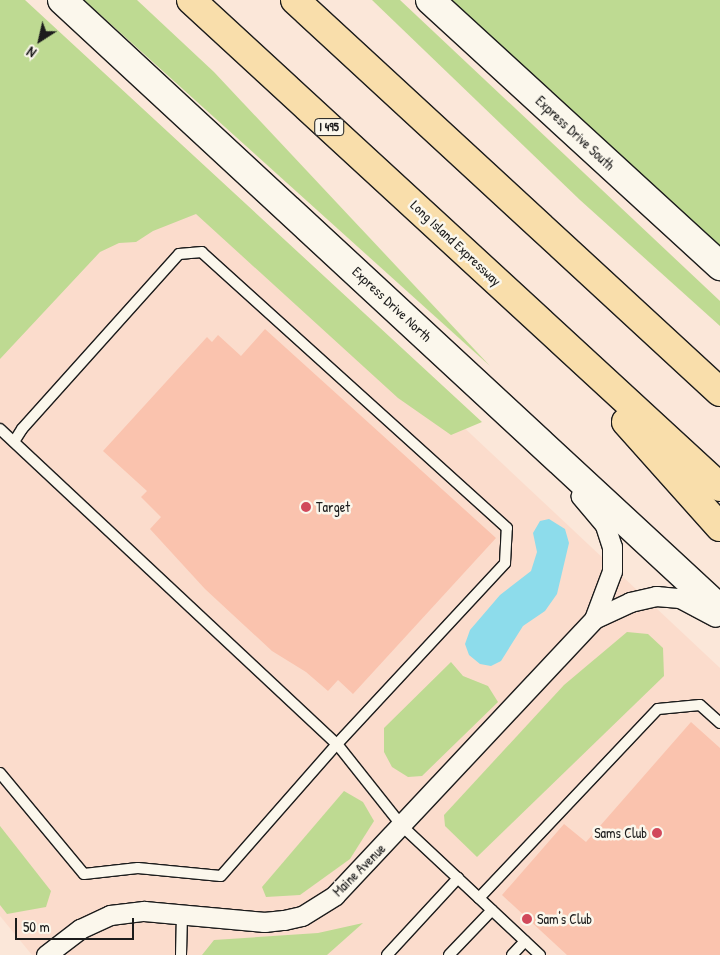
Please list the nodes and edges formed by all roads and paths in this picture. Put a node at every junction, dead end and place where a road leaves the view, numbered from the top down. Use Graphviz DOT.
graph roads {
  1 [pos="62,0"];
  2 [pos="191,0"];
  3 [pos="295,0"];
  4 [pos="430,0"];
  5 [pos="467,254"];
  6 [pos="720,266"];
  7 [pos="588,269"];
  8 [pos="446,354"];
  9 [pos="720,372"];
  10 [pos="720,392"];
  11 [pos="0,429"];
  12 [pos="14,442"];
  13 [pos="720,487"];
  14 [pos="720,527"];
  15 [pos="720,609"];
  16 [pos="594,619"];
  17 [pos="720,620"];
  18 [pos="720,723"];
  19 [pos="337,744"];
  20 [pos="0,773"];
  21 [pos="402,826"];
  22 [pos="458,878"];
  23 [pos="479,898"];
  24 [pos="492,910"];
  25 [pos="182,914"];
  26 [pos="525,941"];
  27 [pos="46,955"];
  28 [pos="181,955"];
  29 [pos="387,955"];
  30 [pos="449,955"];
  31 [pos="512,955"];
  32 [pos="540,955"];
  1 -- 8 [label="main road, Express Drive North"];
  2 -- 5 [label="highway, Long Island Expressway / I 495"];
  3 -- 7 [label="highway"];
  4 -- 6 [label="main road, Express Drive South"];
  5 -- 13 [label="highway, Long Island Expressway / I 495"];
  5 -- 14 [label="highway"];
  7 -- 9 [label="highway"];
  7 -- 10 [label="highway"];
  8 -- 15 [label="main road, Express Drive North"];
  8 -- 16 [label="street"];
  11 -- 12 [label="lane"];
  12 -- 19 [label="lane"];
  12 -- 19 [label="lane"];
  16 -- 17 [label="street"];
  16 -- 21 [label="street, Maine Avenue"];
  18 -- 23 [label="lane"];
  19 -- 20 [label="lane"];
  19 -- 21 [label="lane"];
  21 -- 22 [label="lane"];
  21 -- 25 [label="street, Maine Avenue"];
  22 -- 23 [label="lane"];
  22 -- 29 [label="lane"];
  23 -- 24 [label="lane"];
  24 -- 26 [label="lane"];
  24 -- 30 [label="lane"];
  25 -- 27 [label="street, Maine Avenue"];
  25 -- 28 [label="lane"];
  26 -- 31 [label="lane"];
  26 -- 32 [label="lane"];
}
